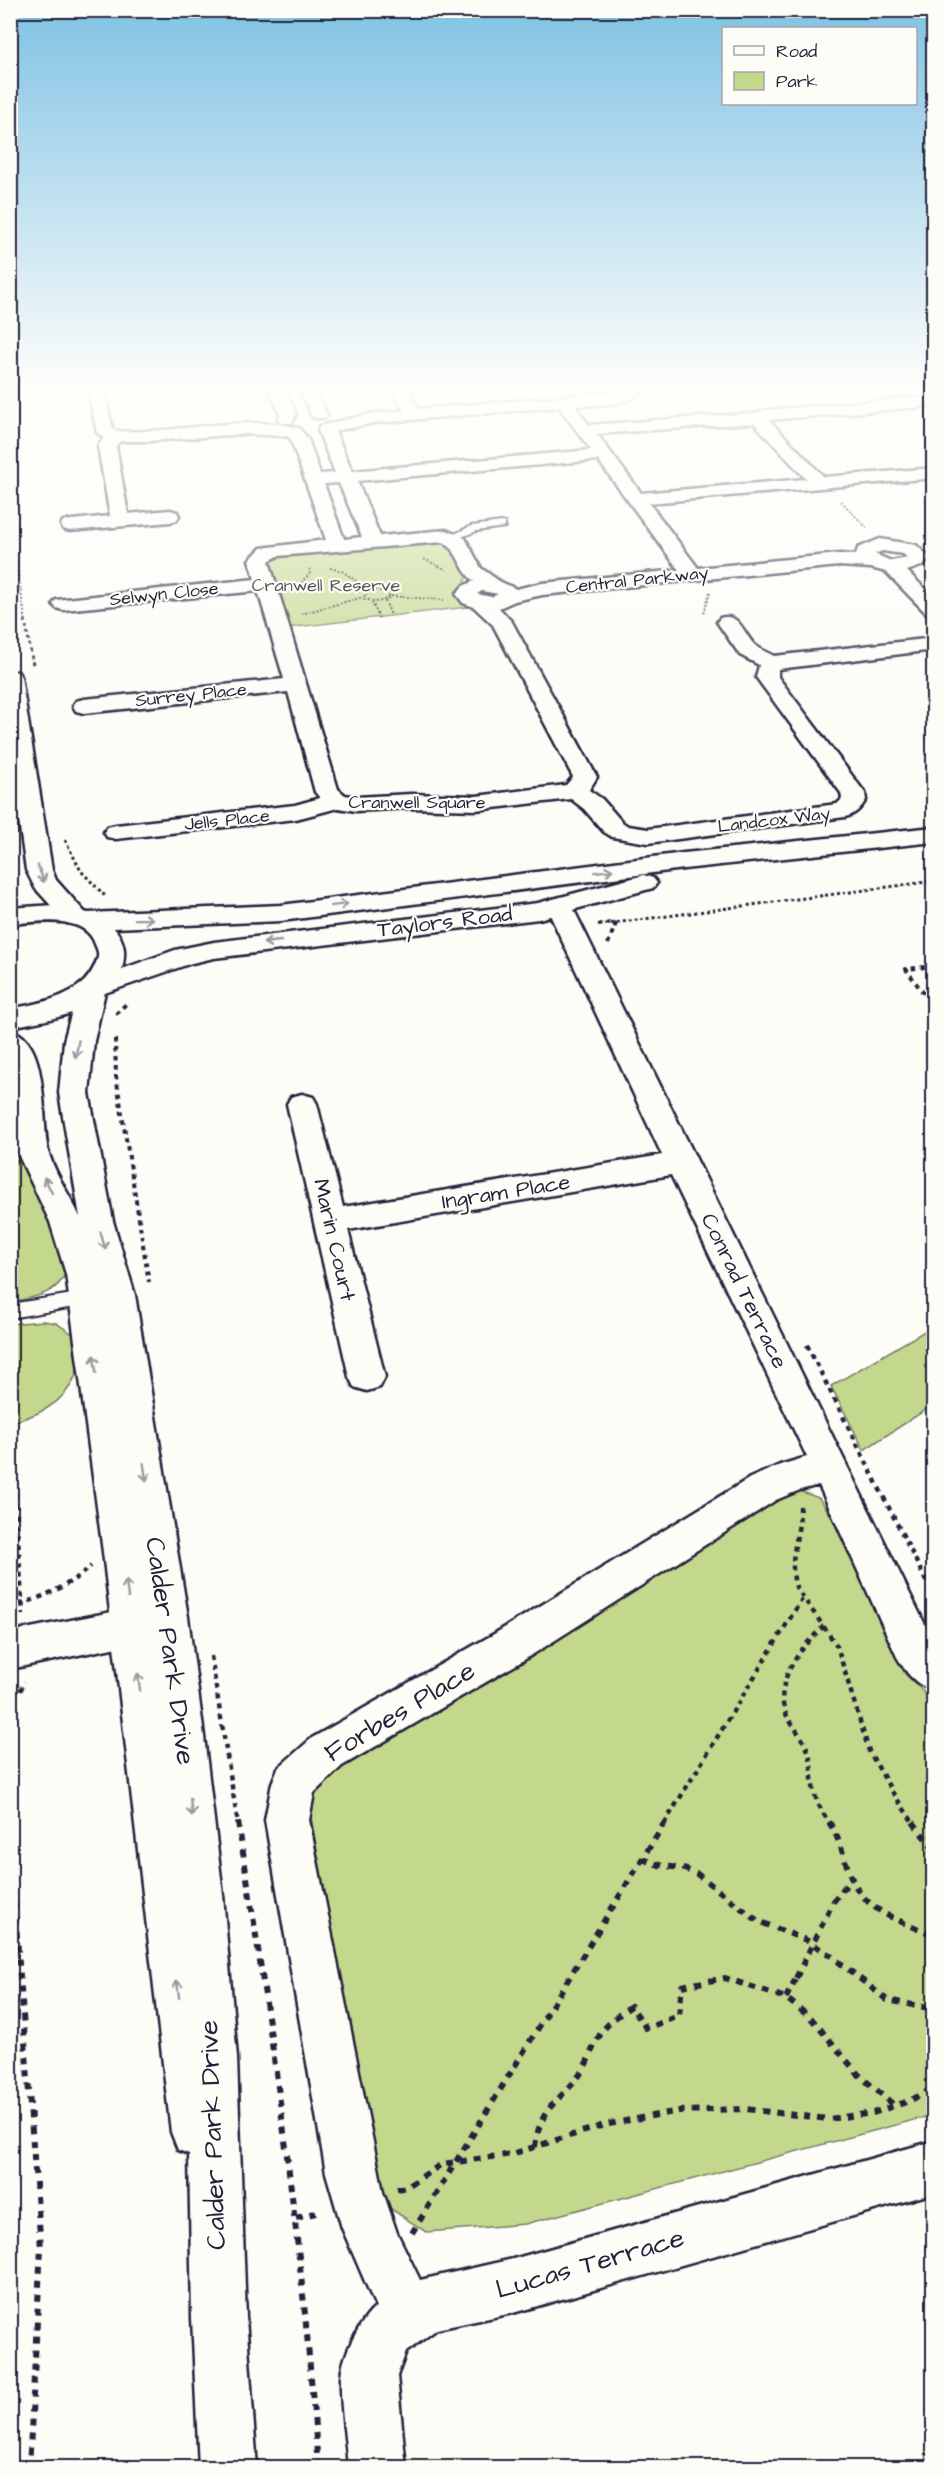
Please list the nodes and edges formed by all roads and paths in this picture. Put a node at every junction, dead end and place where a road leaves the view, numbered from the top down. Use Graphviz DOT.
graph roads {
  1 [pos="117,503"];
  2 [pos="321,503"];
  3 [pos="356,503"];
  4 [pos="639,503"];
  5 [pos="842,503"];
  6 [pos="170,516"];
  7 [pos="120,520"];
  8 [pos="70,525"];
  9 [pos="501,525"];
  10 [pos="867,529"];
  11 [pos="409,538"];
  12 [pos="451,538"];
  13 [pos="373,541"];
  14 [pos="337,545"];
  15 [pos="921,554"];
  16 [pos="877,561"];
  17 [pos="309,566"];
  18 [pos="319,566"];
  19 [pos="329,567"];
  20 [pos="450,571"];
  21 [pos="693,575"];
  22 [pos="262,576"];
  23 [pos="933,586"];
  24 [pos="475,587"];
  25 [pos="370,591"];
  26 [pos="391,596"];
  27 [pos="363,597"];
  28 [pos="501,598"];
  29 [pos="385,601"];
  30 [pos="372,602"];
  31 [pos="450,602"];
  32 [pos="63,604"];
  33 [pos="933,610"];
  34 [pos="391,615"];
  35 [pos="284,617"];
  36 [pos="379,618"];
  37 [pos="727,622"];
  38 [pos="933,644"];
  39 [pos="771,663"];
  40 [pos="10,677"];
  41 [pos="297,684"];
  42 [pos="84,706"];
  43 [pos="21,749"];
  44 [pos="10,791"];
  45 [pos="575,791"];
  46 [pos="338,801"];
  47 [pos="116,832"];
  48 [pos="933,834"];
  49 [pos="552,892"];
  50 [pos="10,916"];
  51 [pos="81,919"];
  52 [pos="933,966"];
  53 [pos="94,990"];
  54 [pos="933,1008"];
  55 [pos="10,1018"];
  56 [pos="10,1039"];
  57 [pos="302,1104"];
  58 [pos="681,1163"];
  59 [pos="330,1221"];
  60 [pos="102,1297"];
  61 [pos="10,1311"];
  62 [pos="367,1377"];
  63 [pos="10,1413"];
  64 [pos="812,1472"];
  65 [pos="802,1599"];
  66 [pos="150,1622"];
  67 [pos="824,1626"];
  68 [pos="17,1649"];
  69 [pos="933,1672"];
  70 [pos="10,1708"];
  71 [pos="10,1847"];
  72 [pos="933,1850"];
  73 [pos="642,1859"];
  74 [pos="851,1879"];
  75 [pos="933,1935"];
  76 [pos="786,1998"];
  77 [pos="933,2009"];
  78 [pos="933,2088"];
  79 [pos="895,2106"];
  80 [pos="535,2147"];
  81 [pos="455,2161"];
  82 [pos="933,2167"];
  83 [pos="358,2201"];
  84 [pos="296,2218"];
  85 [pos="398,2294"];
  86 [pos="29,2468"];
  87 [pos="228,2468"];
  88 [pos="377,2468"];
  1 -- 7 [label="street"];
  2 -- 14 [label="street"];
  3 -- 13 [label="street"];
  4 -- 21 [label="street"];
  5 -- 10 [label="path"];
  6 -- 7 [label="street"];
  7 -- 8 [label="street"];
  9 -- 12 [label="lane"];
  11 -- 12 [label="street"];
  11 -- 13 [label="street"];
  11 -- 20 [label="path"];
  12 -- 24 [label="street"];
  13 -- 14 [label="street"];
  14 -- 22 [label="street"];
  15 -- 16 [label="street"];
  15 -- 16 [label="street"];
  15 -- 23 [label="street"];
  16 -- 21 [label="street, Central Parkway"];
  16 -- 33 [label="street"];
  17 -- 18 [label="path"];
  17 -- 22 [label="path"];
  17 -- 35 [label="path"];
  19 -- 25 [label="path"];
  21 -- 28 [label="street, Central Parkway"];
  21 -- 37 [label="path"];
  22 -- 32 [label="street, Selwyn Close"];
  22 -- 35 [label="street, Cranwell Square"];
  24 -- 28 [label="street"];
  24 -- 28 [label="street, Central Parkway"];
  25 -- 26 [label="path"];
  25 -- 27 [label="path"];
  26 -- 29 [label="path"];
  26 -- 31 [label="path"];
  27 -- 30 [label="path"];
  27 -- 35 [label="path"];
  28 -- 45 [label="street"];
  29 -- 30 [label="path"];
  29 -- 34 [label="path"];
  30 -- 36 [label="path"];
  35 -- 41 [label="street, Cranwell Square"];
  37 -- 39 [label="street"];
  38 -- 39 [label="street"];
  39 -- 45 [label="street, Landcox Way"];
  40 -- 43 [label="street"];
  41 -- 42 [label="street, Surrey Place"];
  41 -- 46 [label="street, Cranwell Square"];
  43 -- 44 [label="street"];
  43 -- 51 [label="street, one-way"];
  45 -- 46 [label="street, Cranwell Square"];
  46 -- 47 [label="street, Jells Place"];
  48 -- 49 [label="street, Taylors Road"];
  51 -- 49 [label="street, Taylors Road, one-way"];
  49 -- 53 [label="street, Taylors Road, one-way"];
  49 -- 58 [label="street, Conrad Terrace"];
  50 -- 51 [label="street, Taylors Road"];
  51 -- 53 [label="street"];
  52 -- 54 [label="path"];
  53 -- 55 [label="street, Taylors Road"];
  53 -- 60 [label="street, Calder Park Drive, one-way"];
  60 -- 56 [label="street, Calder Park Drive, one-way"];
  57 -- 59 [label="street, Marin Court"];
  58 -- 59 [label="street, Ingram Place"];
  58 -- 64 [label="street, Conrad Terrace"];
  59 -- 62 [label="street, Marin Court"];
  60 -- 61 [label="lane"];
  60 -- 66 [label="street, Calder Park Drive"];
  63 -- 68 [label="path"];
  64 -- 65 [label="path"];
  64 -- 69 [label="street, Conrad Terrace"];
  64 -- 83 [label="street, Forbes Place"];
  65 -- 67 [label="path"];
  65 -- 73 [label="path"];
  66 -- 68 [label="street"];
  66 -- 87 [label="street, Calder Park Drive"];
  67 -- 72 [label="path"];
  67 -- 74 [label="path"];
  68 -- 70 [label="path"];
  71 -- 86 [label="path"];
  73 -- 77 [label="path"];
  73 -- 81 [label="path"];
  74 -- 75 [label="path"];
  74 -- 76 [label="path, bridge"];
  76 -- 79 [label="path"];
  76 -- 80 [label="path"];
  78 -- 79 [label="path"];
  79 -- 80 [label="path"];
  80 -- 81 [label="path"];
  81 -- 83 [label="path"];
  81 -- 85 [label="path"];
  82 -- 85 [label="street, Lucas Terrace"];
  83 -- 84 [label="path"];
  83 -- 85 [label="street, Forbes Place"];
  85 -- 88 [label="street, Lucas Terrace"];
}
